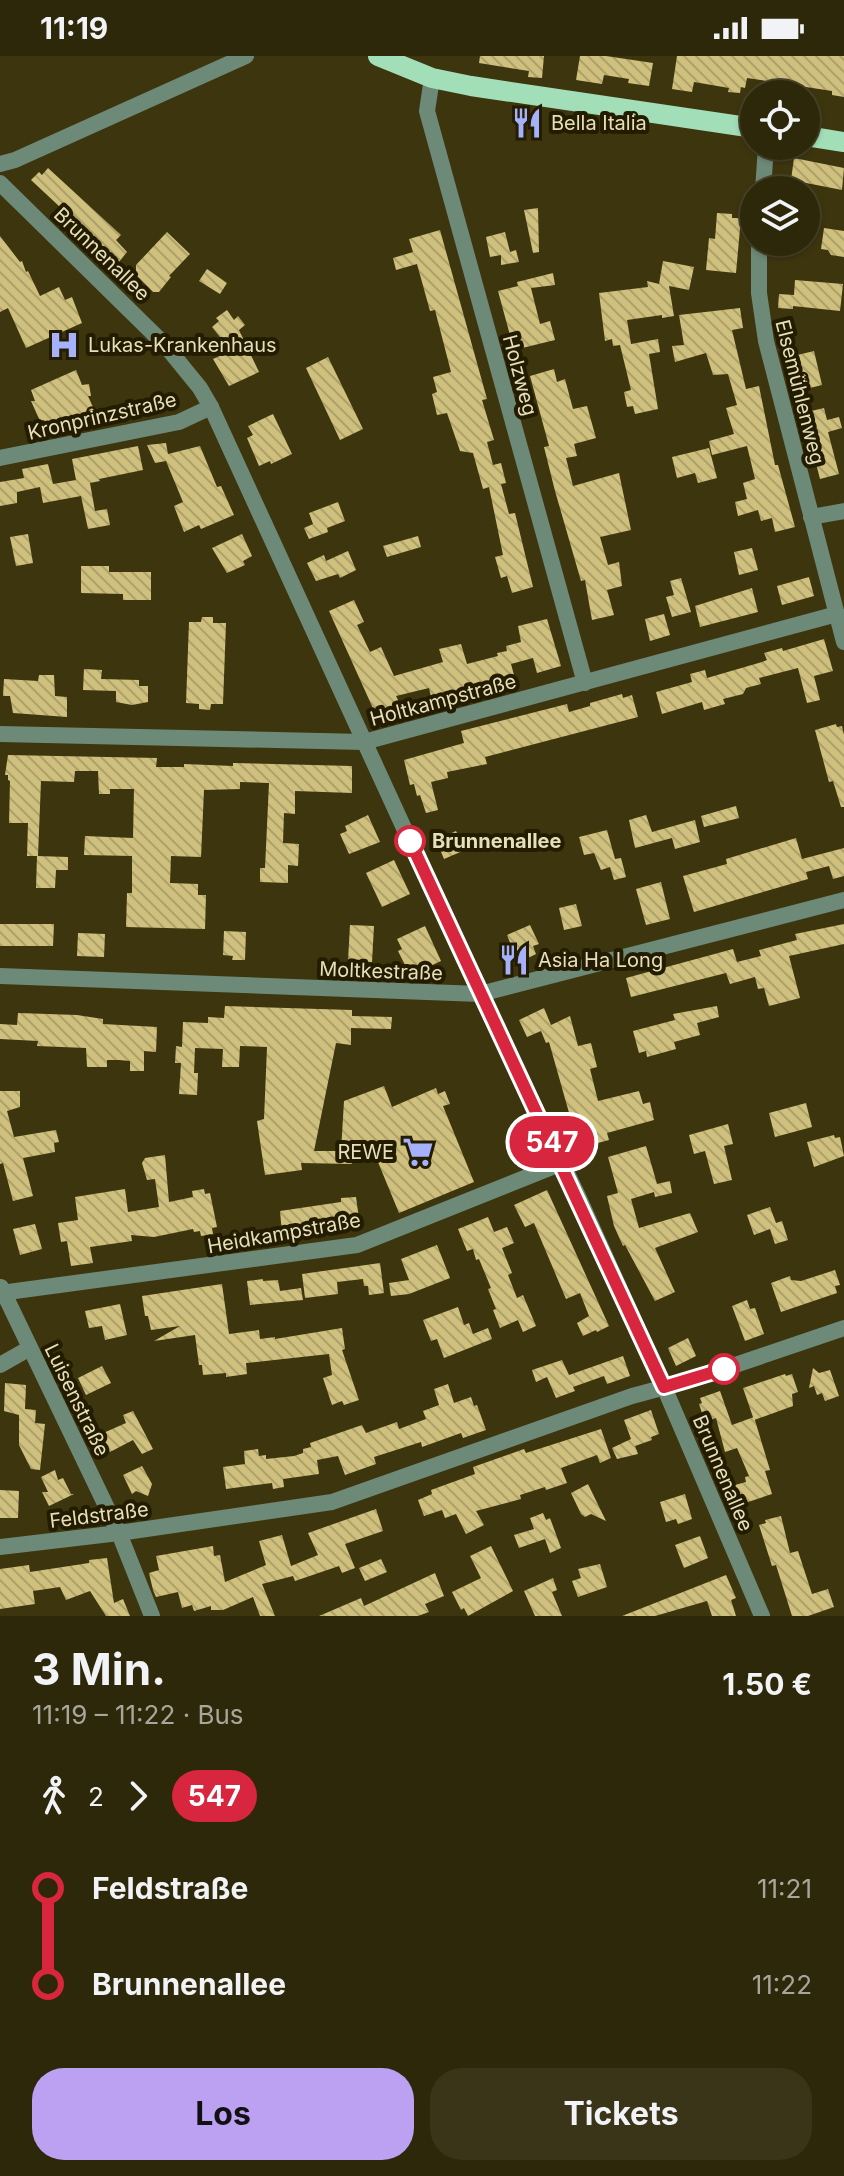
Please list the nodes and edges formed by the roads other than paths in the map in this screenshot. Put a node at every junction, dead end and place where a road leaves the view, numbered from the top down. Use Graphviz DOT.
graph roads {
  1 [pos="246,56"];
  2 [pos="378,56"];
  3 [pos="432,78"];
  4 [pos="740,126"];
  5 [pos="820,138"];
  6 [pos="844,142"];
  7 [pos="0,164"];
  8 [pos="0,183"];
  9 [pos="758,256"];
  10 [pos="211,407"];
  11 [pos="0,458"];
  12 [pos="844,511"];
  13 [pos="811,517"];
  14 [pos="837,614"];
  15 [pos="844,642"];
  16 [pos="585,683"];
  17 [pos="0,734"];
  18 [pos="364,742"];
  19 [pos="844,900"];
  20 [pos="0,976"];
  21 [pos="480,994"];
  22 [pos="562,1163"];
  23 [pos="1,1290"];
  24 [pos="844,1328"];
  25 [pos="30,1348"];
  26 [pos="0,1365"];
  27 [pos="664,1387"];
  28 [pos="119,1533"];
  29 [pos="0,1547"];
  30 [pos="152,1616"];
  31 [pos="762,1616"];
  1 -- 7 [label="street"];
  2 -- 3 [label="main road"];
  3 -- 4 [label="main road"];
  3 -- 16 [label="street, Holzweg"];
  5 -- 6 [label="main road"];
  8 -- 10 [label="street, Brunnenallee"];
  9 -- 13 [label="street, Elsemühlenweg"];
  10 -- 11 [label="street, Kronprinzstraße"];
  10 -- 18 [label="street, Brunnenallee"];
  12 -- 13 [label="street"];
  13 -- 14 [label="street, Elsemühlenweg"];
  14 -- 15 [label="street, Elsemühlenweg"];
  14 -- 16 [label="street, Holtkampstraße"];
  16 -- 18 [label="street, Holtkampstraße"];
  17 -- 18 [label="street, Holtkampstraße"];
  18 -- 21 [label="street, Brunnenallee"];
  19 -- 21 [label="street, Moltkestraße"];
  20 -- 21 [label="street, Moltkestraße"];
  21 -- 22 [label="street, Brunnenallee"];
  22 -- 23 [label="street, Heidkampstraße"];
  22 -- 27 [label="street, Brunnenallee"];
  23 -- 25 [label="street, Luisenstraße"];
  24 -- 27 [label="street, Feldstraße"];
  25 -- 26 [label="street"];
  25 -- 28 [label="street, Luisenstraße"];
  27 -- 28 [label="street, Feldstraße"];
  27 -- 31 [label="street, Brunnenallee"];
  28 -- 29 [label="street, Feldstraße"];
  28 -- 30 [label="street, Luisenstraße"];
}
